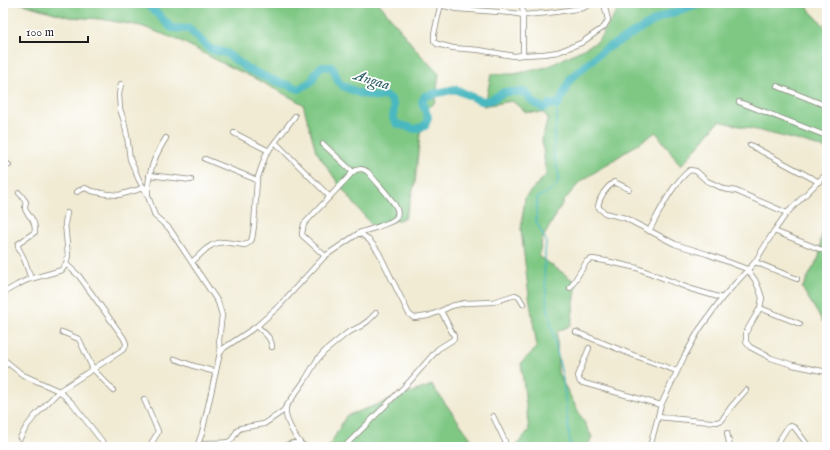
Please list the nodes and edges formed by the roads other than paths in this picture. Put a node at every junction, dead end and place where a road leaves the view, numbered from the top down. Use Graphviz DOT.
graph roads {
  1 [pos="522,3"];
  2 [pos="594,3"];
  3 [pos="604,3"];
  4 [pos="439,4"];
  5 [pos="523,15"];
  6 [pos="523,54"];
  7 [pos="121,84"];
  8 [pos="777,86"];
  9 [pos="739,102"];
  10 [pos="827,106"];
  11 [pos="295,116"];
  12 [pos="234,132"];
  13 [pos="827,136"];
  14 [pos="166,138"];
  15 [pos="275,142"];
  16 [pos="323,144"];
  17 [pos="750,145"];
  18 [pos="269,151"];
  19 [pos="205,159"];
  20 [pos="3,160"];
  21 [pos="9,165"];
  22 [pos="353,172"];
  23 [pos="827,173"];
  24 [pos="149,175"];
  25 [pos="191,180"];
  26 [pos="257,180"];
  27 [pos="818,182"];
  28 [pos="144,187"];
  29 [pos="629,189"];
  30 [pos="77,192"];
  31 [pos="19,193"];
  32 [pos="148,196"];
  33 [pos="330,197"];
  34 [pos="67,213"];
  35 [pos="787,213"];
  36 [pos="648,230"];
  37 [pos="774,231"];
  38 [pos="359,233"];
  39 [pos="827,252"];
  40 [pos="325,256"];
  41 [pos="192,262"];
  42 [pos="754,262"];
  43 [pos="66,264"];
  44 [pos="747,270"];
  45 [pos="31,279"];
  46 [pos="797,279"];
  47 [pos="570,288"];
  48 [pos="4,292"];
  49 [pos="722,298"];
  50 [pos="523,304"];
  51 [pos="760,308"];
  52 [pos="441,311"];
  53 [pos="376,313"];
  54 [pos="800,324"];
  55 [pos="257,326"];
  56 [pos="62,332"];
  57 [pos="576,332"];
  58 [pos="272,347"];
  59 [pos="589,348"];
  60 [pos="220,353"];
  61 [pos="3,359"];
  62 [pos="175,359"];
  63 [pos="8,363"];
  64 [pos="3,368"];
  65 [pos="93,369"];
  66 [pos="677,371"];
  67 [pos="216,372"];
  68 [pos="827,372"];
  69 [pos="113,390"];
  70 [pos="746,390"];
  71 [pos="59,391"];
  72 [pos="144,399"];
  73 [pos="661,405"];
  74 [pos="286,407"];
  75 [pos="493,416"];
  76 [pos="658,417"];
  77 [pos="727,433"];
  78 [pos="20,438"];
  79 [pos="301,444"];
  80 [pos="110,447"];
  81 [pos="149,447"];
  82 [pos="198,447"];
  83 [pos="284,447"];
  84 [pos="306,447"];
  85 [pos="344,447"];
  86 [pos="506,447"];
  87 [pos="650,447"];
  88 [pos="730,447"];
  89 [pos="775,447"];
  90 [pos="809,447"];
  1 -- 5 [label="street"];
  2 -- 5 [label="street"];
  3 -- 6 [label="street"];
  4 -- 5 [label="street"];
  4 -- 6 [label="street"];
  5 -- 6 [label="street"];
  7 -- 28 [label="street"];
  8 -- 10 [label="street"];
  9 -- 13 [label="street"];
  11 -- 15 [label="street"];
  12 -- 18 [label="street"];
  14 -- 24 [label="street"];
  15 -- 18 [label="street"];
  15 -- 33 [label="street"];
  16 -- 22 [label="street"];
  17 -- 27 [label="street"];
  18 -- 26 [label="street"];
  19 -- 26 [label="street"];
  20 -- 21 [label="street"];
  22 -- 33 [label="street"];
  22 -- 38 [label="street"];
  23 -- 27 [label="street"];
  24 -- 25 [label="street"];
  24 -- 32 [label="street"];
  26 -- 41 [label="street"];
  27 -- 35 [label="street"];
  28 -- 30 [label="street"];
  28 -- 32 [label="street"];
  29 -- 36 [label="street"];
  31 -- 45 [label="street"];
  32 -- 41 [label="street"];
  33 -- 40 [label="street"];
  34 -- 43 [label="street"];
  35 -- 36 [label="street"];
  35 -- 37 [label="street"];
  36 -- 44 [label="street"];
  37 -- 39 [label="street"];
  37 -- 42 [label="street"];
  38 -- 40 [label="street"];
  38 -- 52 [label="street"];
  40 -- 55 [label="street"];
  41 -- 60 [label="street"];
  42 -- 44 [label="street"];
  42 -- 46 [label="street"];
  43 -- 45 [label="street"];
  43 -- 65 [label="street"];
  44 -- 49 [label="street"];
  44 -- 51 [label="street"];
  45 -- 48 [label="street"];
  47 -- 49 [label="street"];
  49 -- 66 [label="street"];
  50 -- 52 [label="street"];
  51 -- 54 [label="street"];
  51 -- 68 [label="street"];
  52 -- 85 [label="street"];
  53 -- 74 [label="street"];
  55 -- 58 [label="street"];
  55 -- 60 [label="street"];
  56 -- 65 [label="street"];
  57 -- 66 [label="street"];
  59 -- 73 [label="street"];
  60 -- 67 [label="street"];
  61 -- 63 [label="street"];
  62 -- 67 [label="street"];
  63 -- 64 [label="street"];
  63 -- 71 [label="street"];
  65 -- 69 [label="street"];
  65 -- 71 [label="street"];
  66 -- 73 [label="street"];
  67 -- 82 [label="street"];
  70 -- 76 [label="street"];
  71 -- 78 [label="street"];
  71 -- 80 [label="street"];
  72 -- 81 [label="street"];
  73 -- 76 [label="street"];
  74 -- 79 [label="street"];
  74 -- 82 [label="street"];
  75 -- 86 [label="street"];
  76 -- 87 [label="street"];
  77 -- 88 [label="street"];
  79 -- 83 [label="street"];
  79 -- 84 [label="street"];
  89 -- 90 [label="street"];
}
